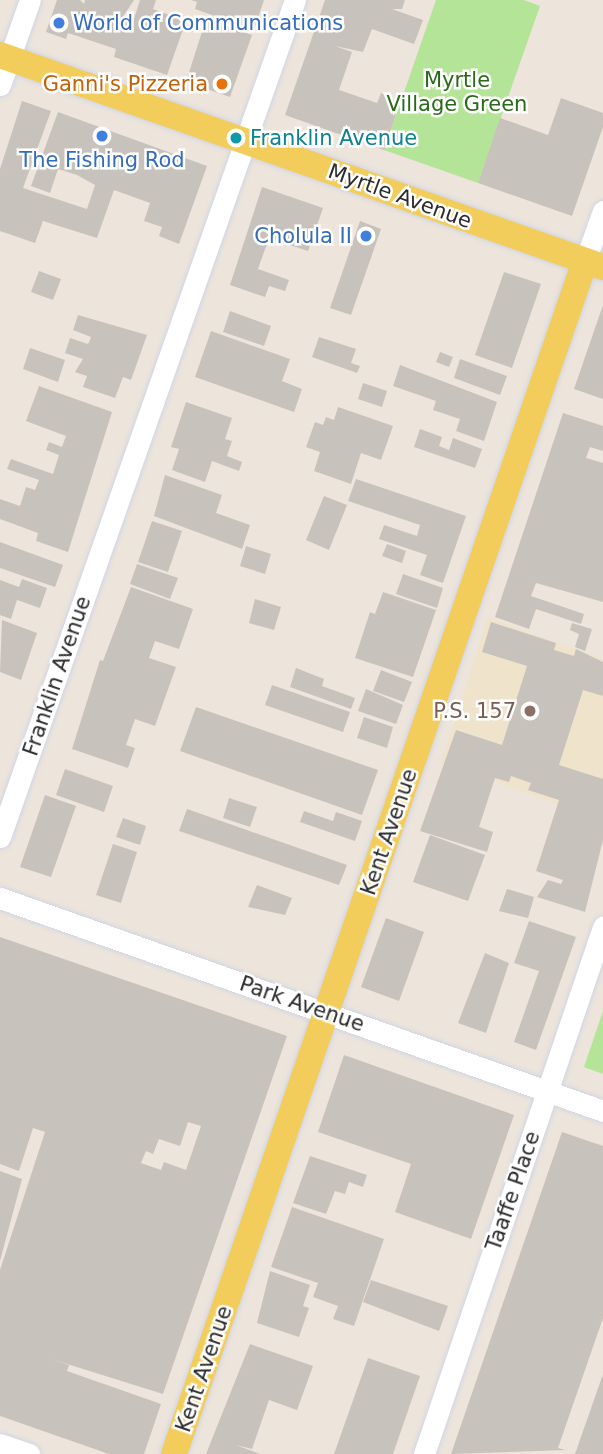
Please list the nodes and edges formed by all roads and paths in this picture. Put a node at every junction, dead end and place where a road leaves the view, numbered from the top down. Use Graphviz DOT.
graph roads {
  1 [pos="30,0"];
  2 [pos="295,0"];
  3 [pos="5,57"];
  4 [pos="0,85"];
  5 [pos="245,141"];
  6 [pos="603,211"];
  7 [pos="594,264"];
  8 [pos="0,836"];
  9 [pos="0,898"];
  10 [pos="603,928"];
  11 [pos="326,1013"];
  12 [pos="547,1091"];
  13 [pos="603,1111"];
  14 [pos="0,1444"];
  15 [pos="29,1454"];
  16 [pos="174,1454"];
  17 [pos="424,1454"];
  1 -- 3 [label="street"];
  2 -- 5 [label="street, Franklin Avenue"];
  3 -- 4 [label="street"];
  3 -- 5 [label="main road, Myrtle Avenue"];
  5 -- 7 [label="main road, Myrtle Avenue"];
  5 -- 8 [label="street, Franklin Avenue"];
  6 -- 7 [label="street, Kent Avenue"];
  7 -- 11 [label="main road, Kent Avenue"];
  9 -- 11 [label="street, Park Avenue"];
  10 -- 12 [label="street, Taaffe Place"];
  11 -- 12 [label="street, Park Avenue"];
  11 -- 16 [label="main road, Kent Avenue"];
  12 -- 13 [label="street, Park Avenue"];
  12 -- 17 [label="street, Taaffe Place"];
  14 -- 15 [label="street"];
}
